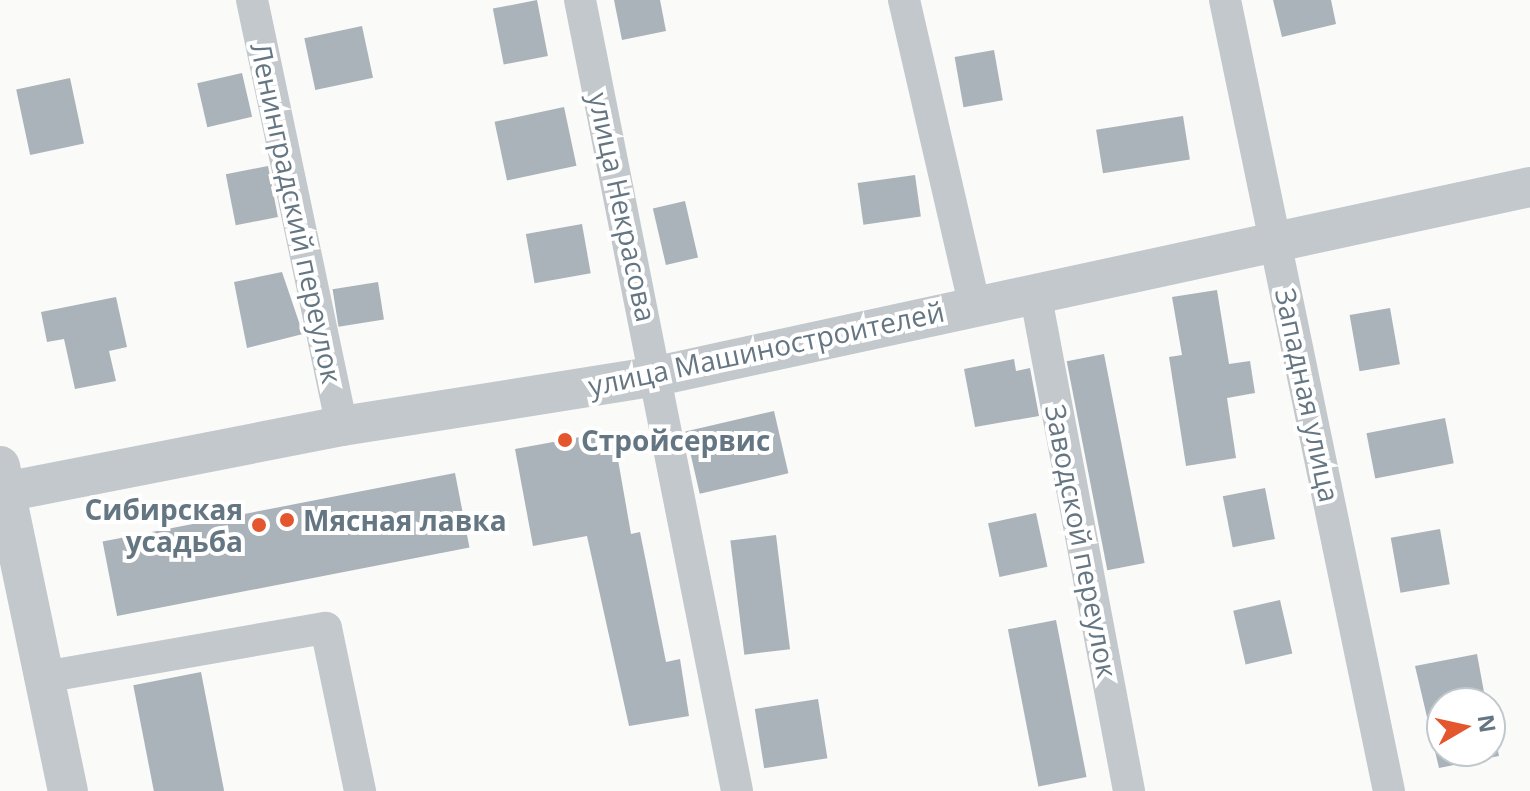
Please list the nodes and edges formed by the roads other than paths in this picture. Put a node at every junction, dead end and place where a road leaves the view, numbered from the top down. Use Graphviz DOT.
graph roads {
  1 [pos="252,0"];
  2 [pos="580,0"];
  3 [pos="904,0"];
  4 [pos="1225,0"];
  5 [pos="1530,187"];
  6 [pos="1278,242"];
  7 [pos="1035,292"];
  8 [pos="974,303"];
  9 [pos="657,376"];
  10 [pos="342,426"];
  11 [pos="2,484"];
  12 [pos="44,677"];
  13 [pos="68,791"];
  14 [pos="360,791"];
  15 [pos="737,791"];
  16 [pos="1129,791"];
  17 [pos="1389,791"];
  1 -- 10 [label="street, Ленинградский переулок"];
  2 -- 9 [label="street, улица Некрасова"];
  3 -- 8 [label="street"];
  4 -- 6 [label="street, Западная улица"];
  5 -- 6 [label="street, улица Машиностроителей"];
  6 -- 7 [label="street, улица Машиностроителей"];
  6 -- 17 [label="street, Западная улица"];
  7 -- 8 [label="street, улица Машиностроителей"];
  7 -- 16 [label="street, Заводской переулок"];
  8 -- 9 [label="street, улица Машиностроителей"];
  9 -- 10 [label="street, улица Машиностроителей"];
  9 -- 15 [label="street, улица Некрасова"];
  10 -- 11 [label="street, улица Машиностроителей"];
  11 -- 12 [label="street"];
  12 -- 13 [label="street"];
  12 -- 14 [label="street"];
}
